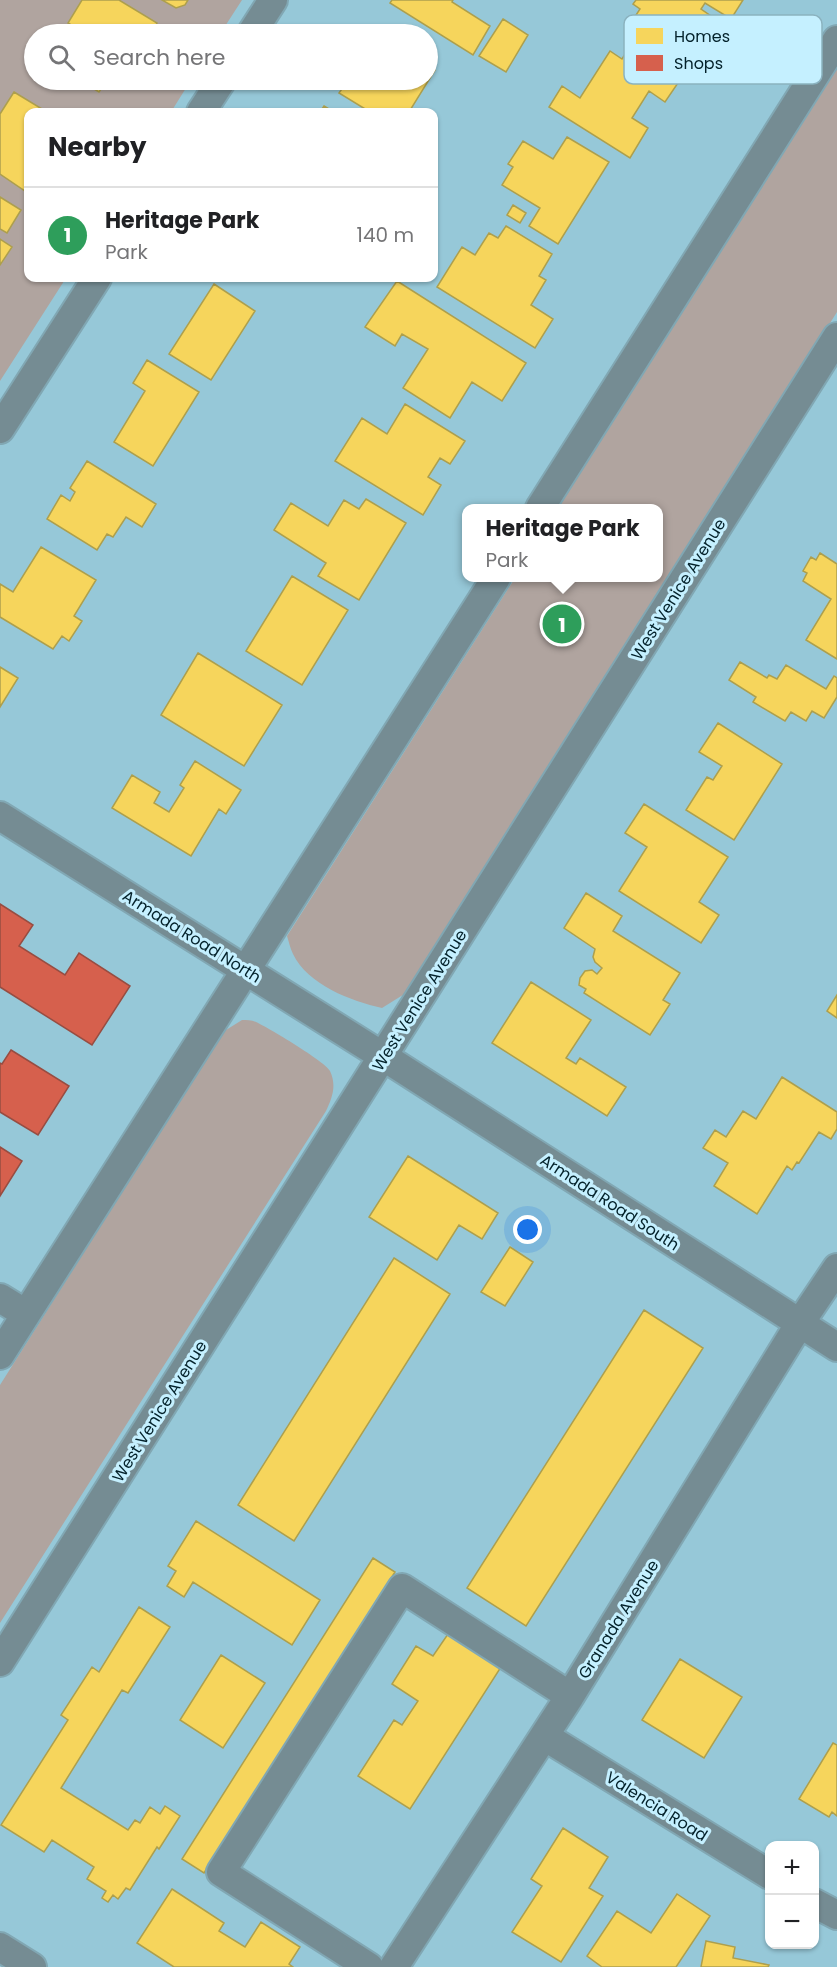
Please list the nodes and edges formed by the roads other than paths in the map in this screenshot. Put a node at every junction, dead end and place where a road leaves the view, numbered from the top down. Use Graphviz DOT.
graph roads {
  1 [pos="273,0"];
  2 [pos="257,24"];
  3 [pos="837,40"];
  4 [pos="822,64"];
  5 [pos="809,84"];
  6 [pos="215,90"];
  7 [pos="204,108"];
  8 [pos="93,282"];
  9 [pos="837,337"];
  10 [pos="0,429"];
  11 [pos="543,504"];
  12 [pos="493,582"];
  13 [pos="0,816"];
  14 [pos="247,971"];
  15 [pos="384,1057"];
  16 [pos="837,1268"];
  17 [pos="0,1298"];
  18 [pos="27,1314"];
  19 [pos="800,1323"];
  20 [pos="837,1347"];
  21 [pos="0,1355"];
  22 [pos="0,1662"];
  23 [pos="570,1696"];
  24 [pos="544,1736"];
  25 [pos="765,1872"];
  26 [pos="819,1906"];
  27 [pos="837,1915"];
  28 [pos="0,1947"];
  29 [pos="32,1967"];
  30 [pos="369,1967"];
  31 [pos="394,1967"];
  1 -- 2 [label="street"];
  3 -- 4 [label="street"];
  5 -- 11 [label="street"];
  6 -- 7 [label="street"];
  8 -- 10 [label="street"];
  9 -- 15 [label="street, West Venice Avenue"];
  12 -- 14 [label="street"];
  13 -- 14 [label="street, Armada Road North"];
  14 -- 15 [label="street, Armada Road North"];
  14 -- 18 [label="street"];
  15 -- 19 [label="street, Armada Road South"];
  15 -- 22 [label="street, West Venice Avenue"];
  16 -- 19 [label="street, Granada Avenue"];
  17 -- 18 [label="street"];
  18 -- 21 [label="street"];
  19 -- 20 [label="street, Armada Road South"];
  19 -- 23 [label="street, Granada Avenue"];
  23 -- 24 [label="street, Granada Avenue"];
  23 -- 30 [label="street"];
  24 -- 25 [label="street, Valencia Road"];
  24 -- 31 [label="street, Granada Avenue"];
  26 -- 27 [label="street"];
  28 -- 29 [label="street"];
}
